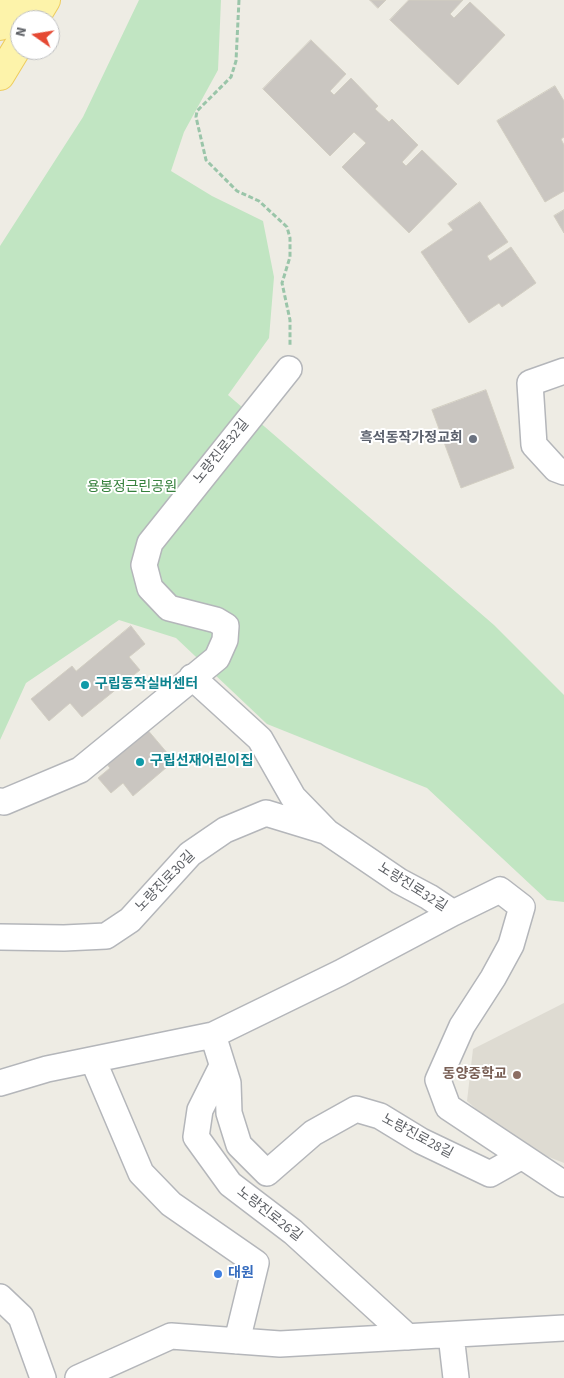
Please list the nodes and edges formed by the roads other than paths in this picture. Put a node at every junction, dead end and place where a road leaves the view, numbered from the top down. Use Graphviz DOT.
graph roads {
  1 [pos="16,0"];
  2 [pos="0,26"];
  3 [pos="10,60"];
  4 [pos="0,76"];
  5 [pos="290,369"];
  6 [pos="564,372"];
  7 [pos="564,472"];
  8 [pos="192,677"];
  9 [pos="0,801"];
  10 [pos="327,832"];
  11 [pos="453,913"];
  12 [pos="0,937"];
  13 [pos="214,1035"];
  14 [pos="93,1060"];
  15 [pos="222,1066"];
  16 [pos="0,1083"];
  17 [pos="522,1156"];
  18 [pos="564,1184"];
  19 [pos="0,1297"];
  20 [pos="564,1328"];
  21 [pos="451,1335"];
  22 [pos="408,1337"];
  23 [pos="237,1341"];
  24 [pos="88,1376"];
  25 [pos="43,1378"];
  26 [pos="456,1378"];
  1 -- 2 [label="main road"];
  3 -- 4 [label="main road"];
  5 -- 8 [label="street, 노량진로32길"];
  6 -- 7 [label="street"];
  8 -- 9 [label="street, 노량진로32길"];
  8 -- 10 [label="street, 노량진로32길"];
  10 -- 11 [label="street, 노량진로32길"];
  10 -- 12 [label="street, 노량진로30길"];
  11 -- 13 [label="street"];
  11 -- 17 [label="street, 노량진로32길"];
  13 -- 14 [label="street"];
  13 -- 15 [label="street, 노량진로28길"];
  14 -- 16 [label="street"];
  14 -- 23 [label="street"];
  15 -- 17 [label="street, 노량진로28길"];
  15 -- 22 [label="street, 노량진로26길"];
  17 -- 18 [label="street, 노량진로32길"];
  19 -- 25 [label="street"];
  20 -- 21 [label="street"];
  21 -- 22 [label="street"];
  21 -- 26 [label="street"];
  22 -- 23 [label="street"];
  23 -- 24 [label="street"];
}
